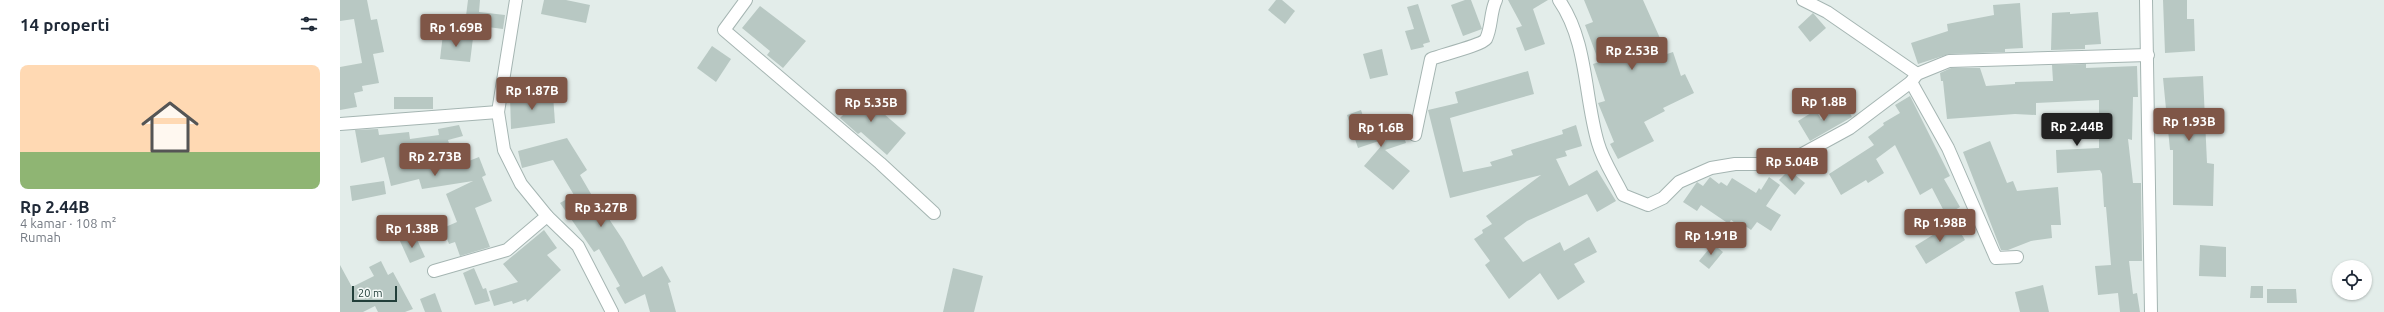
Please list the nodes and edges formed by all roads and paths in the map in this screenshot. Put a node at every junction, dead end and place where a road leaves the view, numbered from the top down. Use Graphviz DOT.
graph roads {
  1 [pos="516,0"];
  2 [pos="746,0"];
  3 [pos="1496,0"];
  4 [pos="1559,0"];
  5 [pos="1803,0"];
  6 [pos="2146,0"];
  7 [pos="2148,55"];
  8 [pos="1914,78"];
  9 [pos="498,112"];
  10 [pos="340,124"];
  11 [pos="1415,135"];
  12 [pos="934,213"];
  13 [pos="547,216"];
  14 [pos="2017,257"];
  15 [pos="434,271"];
  16 [pos="612,312"];
  17 [pos="2151,312"];
  1 -- 9 [label="street"];
  2 -- 12 [label="street"];
  3 -- 11 [label="street"];
  4 -- 8 [label="street"];
  5 -- 8 [label="street"];
  6 -- 7 [label="street"];
  7 -- 8 [label="street"];
  7 -- 17 [label="street"];
  8 -- 14 [label="street"];
  9 -- 10 [label="street"];
  9 -- 13 [label="street"];
  13 -- 15 [label="street"];
  13 -- 16 [label="street"];
}
